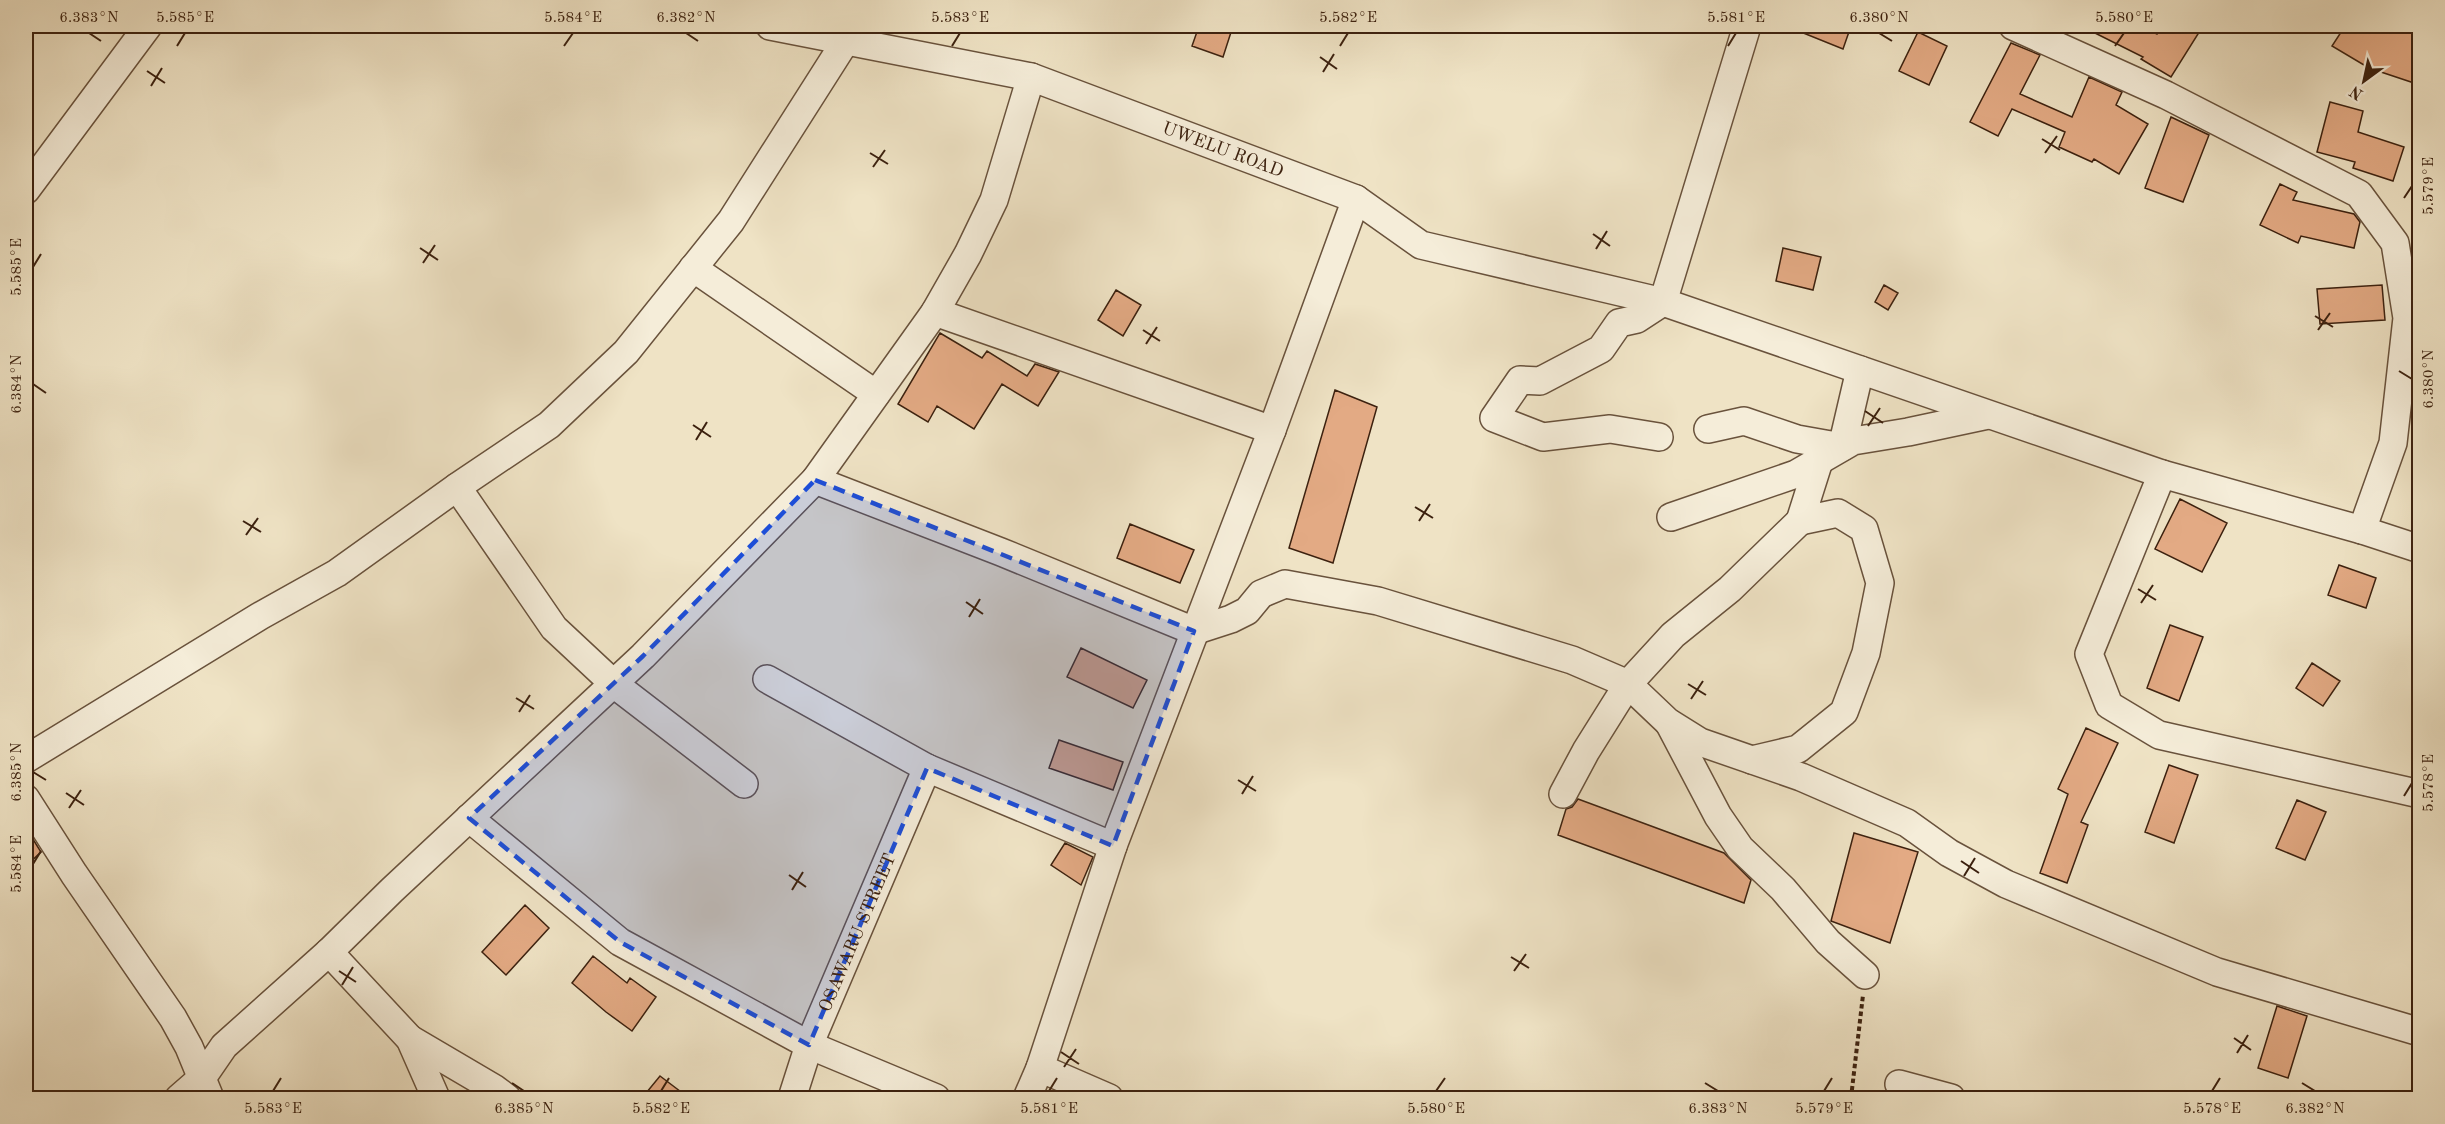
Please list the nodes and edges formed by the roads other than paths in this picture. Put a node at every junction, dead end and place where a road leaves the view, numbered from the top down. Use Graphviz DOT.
graph roads {
  1 [pos="148,26"];
  2 [pos="771,26"];
  3 [pos="1747,26"];
  4 [pos="2013,26"];
  5 [pos="845,42"];
  6 [pos="1031,77"];
  7 [pos="26,190"];
  8 [pos="1356,199"];
  9 [pos="693,268"];
  10 [pos="1663,302"];
  11 [pos="935,312"];
  12 [pos="1860,370"];
  13 [pos="876,394"];
  14 [pos="1990,415"];
  15 [pos="1708,429"];
  16 [pos="1272,430"];
  17 [pos="1659,437"];
  18 [pos="1842,447"];
  19 [pos="1818,461"];
  20 [pos="2162,474"];
  21 [pos="815,480"];
  22 [pos="457,487"];
  23 [pos="1671,516"];
  24 [pos="1800,520"];
  25 [pos="2362,530"];
  26 [pos="2420,549"];
  27 [pos="1194,631"];
  28 [pos="768,679"];
  29 [pos="615,684"];
  30 [pos="1628,684"];
  31 [pos="1668,722"];
  32 [pos="26,759"];
  33 [pos="1752,760"];
  34 [pos="927,768"];
  35 [pos="744,784"];
  36 [pos="1563,794"];
  37 [pos="2420,794"];
  38 [pos="26,799"];
  39 [pos="469,818"];
  40 [pos="1113,846"];
  41 [pos="329,952"];
  42 [pos="1865,975"];
  43 [pos="2420,1032"];
  44 [pos="410,1040"];
  45 [pos="809,1044"];
  46 [pos="1040,1068"];
  47 [pos="1899,1084"];
  48 [pos="206,1088"];
  49 [pos="179,1098"];
  50 [pos="436,1098"];
  51 [pos="507,1098"];
  52 [pos="792,1098"];
  53 [pos="936,1098"];
  54 [pos="1027,1098"];
  55 [pos="1109,1098"];
  56 [pos="1951,1098"];
  1 -- 7 [label="street"];
  2 -- 5 [label="street, UWELU ROAD"];
  3 -- 10 [label="street"];
  4 -- 25 [label="street"];
  5 -- 6 [label="street, UWELU ROAD"];
  5 -- 9 [label="street"];
  6 -- 8 [label="street, UWELU ROAD"];
  6 -- 11 [label="street"];
  8 -- 10 [label="street, UWELU ROAD"];
  8 -- 16 [label="street"];
  9 -- 13 [label="street"];
  9 -- 22 [label="street"];
  10 -- 12 [label="street, UWELU ROAD"];
  10 -- 17 [label="street"];
  11 -- 13 [label="street"];
  11 -- 16 [label="street"];
  12 -- 14 [label="street, UWELU ROAD"];
  12 -- 18 [label="street"];
  13 -- 21 [label="street"];
  14 -- 18 [label="street"];
  14 -- 20 [label="street, UWELU ROAD"];
  15 -- 18 [label="street"];
  16 -- 27 [label="street"];
  18 -- 19 [label="street"];
  19 -- 23 [label="street"];
  19 -- 24 [label="street"];
  20 -- 25 [label="street, UWELU ROAD"];
  20 -- 37 [label="street"];
  21 -- 27 [label="street"];
  21 -- 29 [label="street"];
  22 -- 29 [label="street"];
  22 -- 32 [label="street"];
  24 -- 30 [label="street"];
  24 -- 33 [label="street"];
  25 -- 26 [label="street, UWELU ROAD"];
  27 -- 30 [label="street"];
  27 -- 40 [label="street"];
  28 -- 34 [label="street"];
  29 -- 35 [label="street"];
  29 -- 39 [label="street"];
  30 -- 31 [label="street"];
  30 -- 36 [label="street"];
  31 -- 33 [label="street"];
  31 -- 42 [label="street"];
  33 -- 43 [label="street"];
  34 -- 40 [label="street"];
  34 -- 45 [label="street, OSAWARU STREET"];
  38 -- 48 [label="street"];
  39 -- 41 [label="street"];
  39 -- 45 [label="street"];
  40 -- 46 [label="street"];
  41 -- 44 [label="street"];
  41 -- 48 [label="street"];
  44 -- 50 [label="street"];
  44 -- 51 [label="street"];
  45 -- 52 [label="street, OSAWARU STREET"];
  45 -- 53 [label="street"];
  46 -- 54 [label="street"];
  46 -- 55 [label="street"];
  47 -- 56 [label="street"];
  48 -- 49 [label="street"];
}
